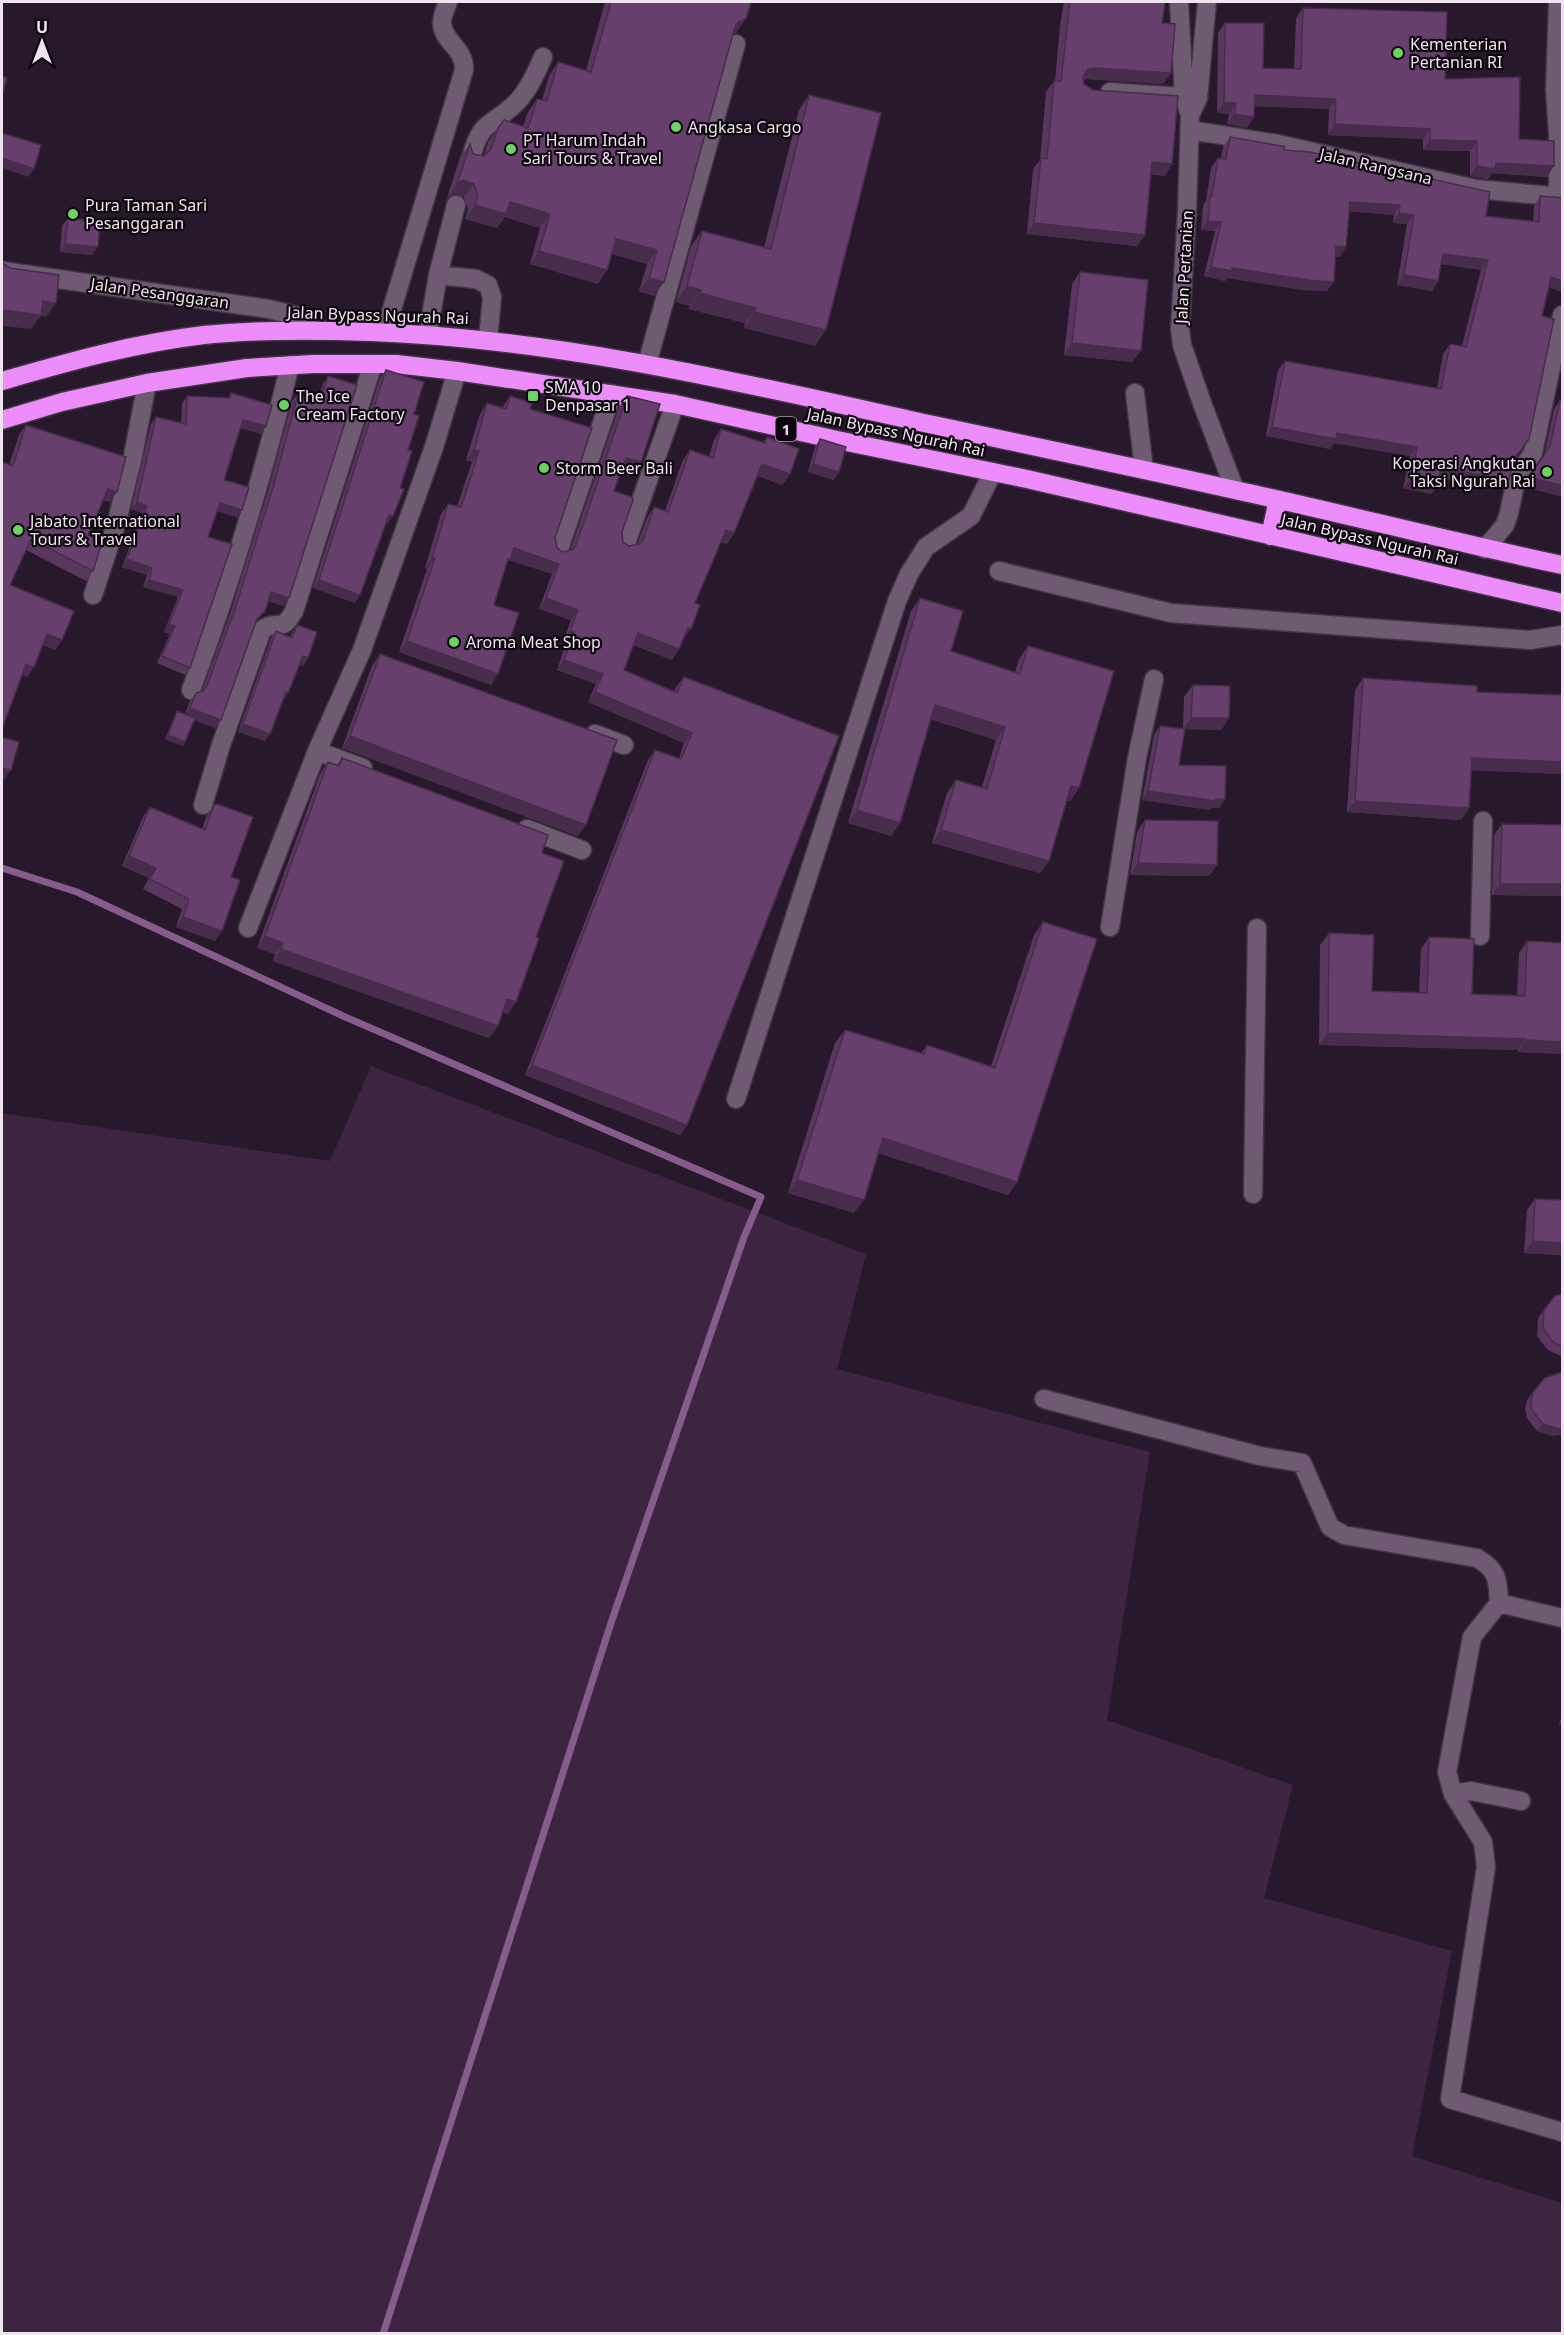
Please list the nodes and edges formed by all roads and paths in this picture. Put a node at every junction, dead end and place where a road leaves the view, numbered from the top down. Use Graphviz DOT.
graph roads {
  1 [pos="448,2"];
  2 [pos="1179,2"];
  3 [pos="1207,2"];
  4 [pos="1558,2"];
  5 [pos="736,44"];
  6 [pos="543,57"];
  7 [pos="1096,91"];
  8 [pos="1191,97"];
  9 [pos="1190,122"];
  10 [pos="471,159"];
  11 [pos="1560,197"];
  12 [pos="456,205"];
  13 [pos="2,271"];
  14 [pos="438,275"];
  15 [pos="1563,315"];
  16 [pos="313,330"];
  17 [pos="385,332"];
  18 [pos="428,333"];
  19 [pos="488,339"];
  20 [pos="373,364"];
  21 [pos="647,364"];
  22 [pos="290,365"];
  23 [pos="457,371"];
  24 [pos="2,381"];
  25 [pos="147,383"];
  26 [pos="1135,393"];
  27 [pos="612,394"];
  28 [pos="675,404"];
  29 [pos="2,420"];
  30 [pos="1144,470"];
  31 [pos="993,472"];
  32 [pos="1235,490"];
  33 [pos="1278,500"];
  34 [pos="1270,536"];
  35 [pos="625,546"];
  36 [pos="1485,549"];
  37 [pos="558,552"];
  38 [pos="1563,565"];
  39 [pos="999,571"];
  40 [pos="93,595"];
  41 [pos="1563,603"];
  42 [pos="1563,635"];
  43 [pos="362,650"];
  44 [pos="384,658"];
  45 [pos="1154,679"];
  46 [pos="190,690"];
  47 [pos="580,729"];
  48 [pos="624,745"];
  49 [pos="317,751"];
  50 [pos="383,776"];
  51 [pos="203,805"];
  52 [pos="1484,821"];
  53 [pos="516,825"];
  54 [pos="582,850"];
  55 [pos="1110,927"];
  56 [pos="248,928"];
  57 [pos="1257,928"];
  58 [pos="1480,936"];
  59 [pos="736,1099"];
  60 [pos="1253,1194"];
  61 [pos="1044,1399"];
  62 [pos="1499,1603"];
  63 [pos="1563,1618"];
  64 [pos="1453,1794"];
  65 [pos="1521,1801"];
  66 [pos="1563,2132"];
  1 -- 17 [label="street"];
  2 -- 8 [label="street"];
  3 -- 8 [label="street, Jalan Pertanian"];
  4 -- 11 [label="street"];
  5 -- 21 [label="street"];
  6 -- 10 [label="street"];
  7 -- 8 [label="street"];
  8 -- 9 [label="street, Jalan Pertanian"];
  9 -- 11 [label="street, Jalan Rangsana"];
  9 -- 32 [label="street, Jalan Pertanian"];
  12 -- 14 [label="street"];
  13 -- 16 [label="street, Jalan Pesanggaran"];
  14 -- 18 [label="street"];
  14 -- 19 [label="street"];
  15 -- 36 [label="street"];
  16 -- 17 [label="highway, Jalan Bypass Ngurah Rai / 1"];
  16 -- 24 [label="highway, Jalan Bypass Ngurah Rai / 1"];
  17 -- 18 [label="highway, Jalan Bypass Ngurah Rai / 1"];
  18 -- 19 [label="highway, Jalan Bypass Ngurah Rai / 1"];
  19 -- 21 [label="highway, Jalan Bypass Ngurah Rai / 1"];
  20 -- 22 [label="highway, Jalan Bypass Ngurah Rai / 1"];
  20 -- 23 [label="highway, Jalan Bypass Ngurah Rai / 1"];
  20 -- 51 [label="street"];
  21 -- 30 [label="highway, Jalan Bypass Ngurah Rai / 1"];
  22 -- 25 [label="highway, Jalan Bypass Ngurah Rai / 1"];
  22 -- 46 [label="street"];
  23 -- 27 [label="highway, Jalan Bypass Ngurah Rai / 1"];
  23 -- 43 [label="street"];
  25 -- 29 [label="highway, Jalan Bypass Ngurah Rai / 1"];
  25 -- 40 [label="street"];
  26 -- 30 [label="street"];
  27 -- 28 [label="highway, Jalan Bypass Ngurah Rai / 1"];
  27 -- 37 [label="street"];
  28 -- 31 [label="highway, Jalan Bypass Ngurah Rai / 1"];
  28 -- 35 [label="street"];
  30 -- 32 [label="highway, Jalan Bypass Ngurah Rai / 1"];
  31 -- 34 [label="highway, Jalan Bypass Ngurah Rai / 1"];
  31 -- 59 [label="street"];
  32 -- 33 [label="highway, Jalan Bypass Ngurah Rai / 1"];
  33 -- 34 [label="highway"];
  33 -- 36 [label="highway, Jalan Bypass Ngurah Rai / 1"];
  34 -- 41 [label="highway, Jalan Bypass Ngurah Rai / 1"];
  36 -- 38 [label="highway, Jalan Bypass Ngurah Rai / 1"];
  39 -- 42 [label="street"];
  43 -- 44 [label="street"];
  43 -- 49 [label="street"];
  45 -- 55 [label="street"];
  47 -- 48 [label="street"];
  49 -- 50 [label="street"];
  49 -- 56 [label="street"];
  52 -- 58 [label="street"];
  53 -- 54 [label="street"];
  57 -- 60 [label="street"];
  61 -- 62 [label="street"];
  62 -- 63 [label="street"];
  62 -- 64 [label="street"];
  64 -- 65 [label="street"];
  64 -- 66 [label="street"];
}
